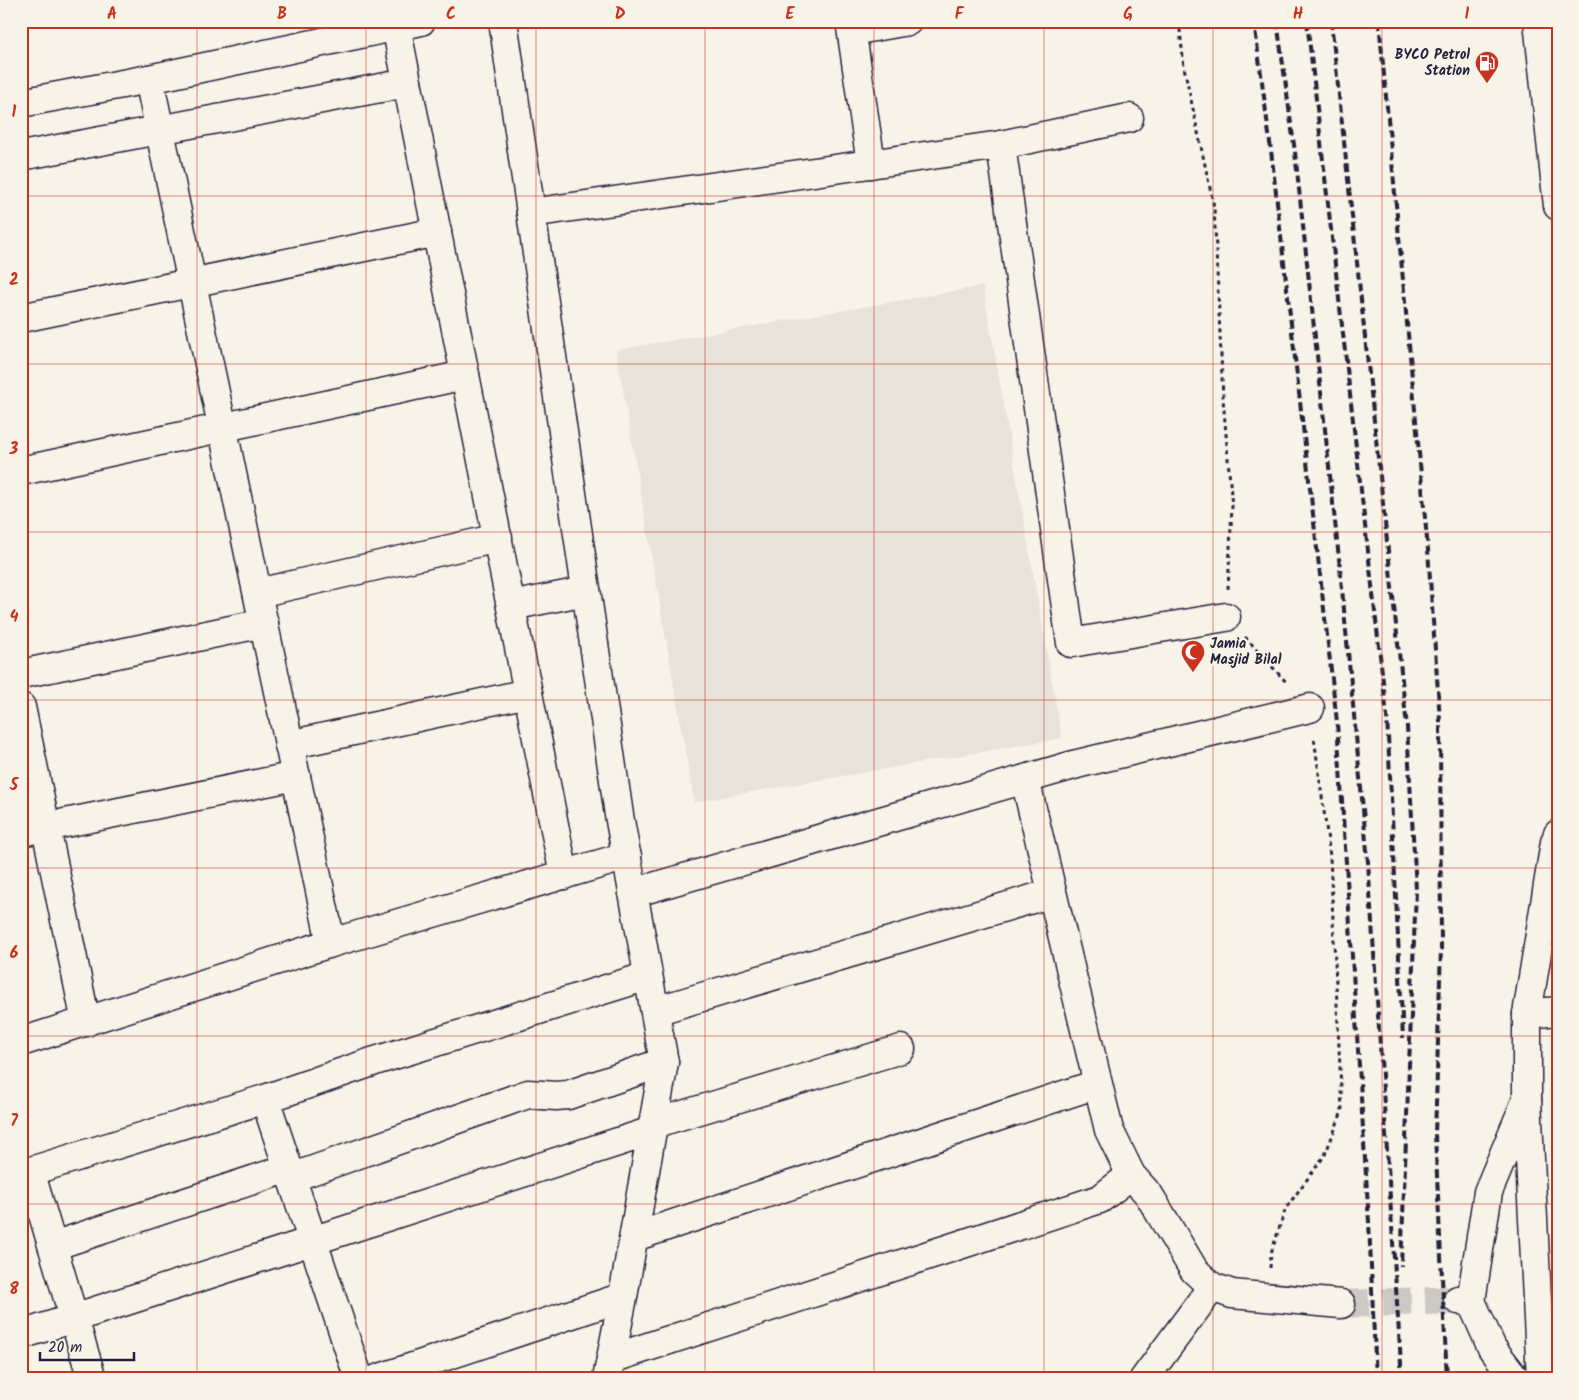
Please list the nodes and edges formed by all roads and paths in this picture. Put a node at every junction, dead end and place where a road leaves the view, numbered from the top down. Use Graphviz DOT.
graph roads {
  1 [pos="908,21"];
  2 [pos="1179,21"];
  3 [pos="1538,21"];
  4 [pos="506,22"];
  5 [pos="408,24"];
  6 [pos="851,26"];
  7 [pos="149,79"];
  8 [pos="407,83"];
  9 [pos="21,102"];
  10 [pos="1129,118"];
  11 [pos="160,130"];
  12 [pos="1001,145"];
  13 [pos="21,156"];
  14 [pos="871,164"];
  15 [pos="1558,206"];
  16 [pos="531,213"];
  17 [pos="437,232"];
  18 [pos="192,283"];
  19 [pos="21,318"];
  20 [pos="465,375"];
  21 [pos="223,428"];
  22 [pos="21,471"];
  23 [pos="498,538"];
  24 [pos="586,590"];
  25 [pos="258,593"];
  26 [pos="511,606"];
  27 [pos="1226,617"];
  28 [pos="264,622"];
  29 [pos="21,674"];
  30 [pos="528,693"];
  31 [pos="21,707"];
  32 [pos="1310,708"];
  33 [pos="290,745"];
  34 [pos="296,776"];
  35 [pos="1025,779"];
  36 [pos="34,830"];
  37 [pos="1558,834"];
  38 [pos="627,856"];
  39 [pos="564,875"];
  40 [pos="633,893"];
  41 [pos="1052,893"];
  42 [pos="331,943"];
  43 [pos="648,976"];
  44 [pos="1558,1011"];
  45 [pos="655,1012"];
  46 [pos="1527,1014"];
  47 [pos="86,1022"];
  48 [pos="21,1042"];
  49 [pos="901,1049"];
  50 [pos="664,1062"];
  51 [pos="1097,1084"];
  52 [pos="265,1099"];
  53 [pos="1527,1099"];
  54 [pos="653,1128"];
  55 [pos="26,1173"];
  56 [pos="290,1173"];
  57 [pos="1131,1175"];
  58 [pos="634,1237"];
  59 [pos="313,1241"];
  60 [pos="53,1246"];
  61 [pos="1212,1287"];
  62 [pos="1270,1296"];
  63 [pos="623,1297"];
  64 [pos="1341,1304"];
  65 [pos="74,1318"];
  66 [pos="21,1335"];
  67 [pos="609,1369"];
  68 [pos="92,1379"];
  69 [pos="359,1379"];
  70 [pos="377,1379"];
  71 [pos="1144,1379"];
  72 [pos="1516,1379"];
  73 [pos="1542,1379"];
  1 -- 6 [label="main road"];
  2 -- 27 [label="path"];
  3 -- 15 [label="main road"];
  4 -- 16 [label="main road"];
  5 -- 7 [label="main road"];
  5 -- 8 [label="main road"];
  6 -- 14 [label="main road"];
  7 -- 9 [label="main road"];
  7 -- 11 [label="main road"];
  8 -- 11 [label="main road"];
  8 -- 17 [label="main road"];
  10 -- 12 [label="main road"];
  11 -- 13 [label="main road"];
  11 -- 18 [label="main road"];
  12 -- 14 [label="main road"];
  12 -- 27 [label="main road"];
  14 -- 16 [label="main road"];
  16 -- 24 [label="main road"];
  17 -- 18 [label="main road"];
  17 -- 20 [label="main road"];
  18 -- 19 [label="main road"];
  18 -- 21 [label="main road"];
  20 -- 21 [label="main road"];
  20 -- 23 [label="main road"];
  21 -- 22 [label="main road"];
  21 -- 25 [label="main road"];
  23 -- 25 [label="main road"];
  23 -- 26 [label="main road"];
  24 -- 26 [label="main road"];
  24 -- 38 [label="main road"];
  25 -- 28 [label="main road"];
  26 -- 30 [label="main road"];
  27 -- 32 [label="path"];
  28 -- 29 [label="main road"];
  28 -- 33 [label="main road"];
  30 -- 33 [label="main road"];
  30 -- 39 [label="main road"];
  31 -- 36 [label="main road"];
  32 -- 35 [label="main road"];
  32 -- 62 [label="path"];
  33 -- 34 [label="main road"];
  34 -- 36 [label="main road"];
  34 -- 42 [label="main road"];
  35 -- 40 [label="main road"];
  35 -- 41 [label="main road"];
  36 -- 47 [label="main road"];
  37 -- 46 [label="main road"];
  38 -- 39 [label="main road"];
  38 -- 40 [label="main road"];
  39 -- 42 [label="main road"];
  40 -- 43 [label="main road"];
  41 -- 45 [label="main road"];
  41 -- 51 [label="main road"];
  42 -- 47 [label="main road"];
  43 -- 45 [label="main road"];
  43 -- 52 [label="main road"];
  44 -- 46 [label="main road"];
  45 -- 50 [label="main road"];
  46 -- 53 [label="main road"];
  47 -- 48 [label="main road"];
  49 -- 54 [label="main road"];
  50 -- 54 [label="main road"];
  50 -- 56 [label="main road"];
  51 -- 57 [label="main road"];
  51 -- 58 [label="main road"];
  52 -- 55 [label="main road"];
  52 -- 56 [label="main road"];
  53 -- 72 [label="main road"];
  53 -- 73 [label="main road"];
  54 -- 58 [label="main road"];
  54 -- 59 [label="main road"];
  55 -- 60 [label="main road"];
  56 -- 59 [label="main road"];
  56 -- 60 [label="main road"];
  57 -- 61 [label="main road"];
  57 -- 67 [label="main road"];
  58 -- 63 [label="main road"];
  59 -- 65 [label="main road"];
  59 -- 69 [label="main road"];
  60 -- 65 [label="main road"];
  61 -- 62 [label="main road"];
  61 -- 71 [label="main road"];
  62 -- 64 [label="main road"];
  63 -- 67 [label="main road"];
  63 -- 70 [label="main road"];
  65 -- 66 [label="main road"];
  65 -- 68 [label="main road"];
}
